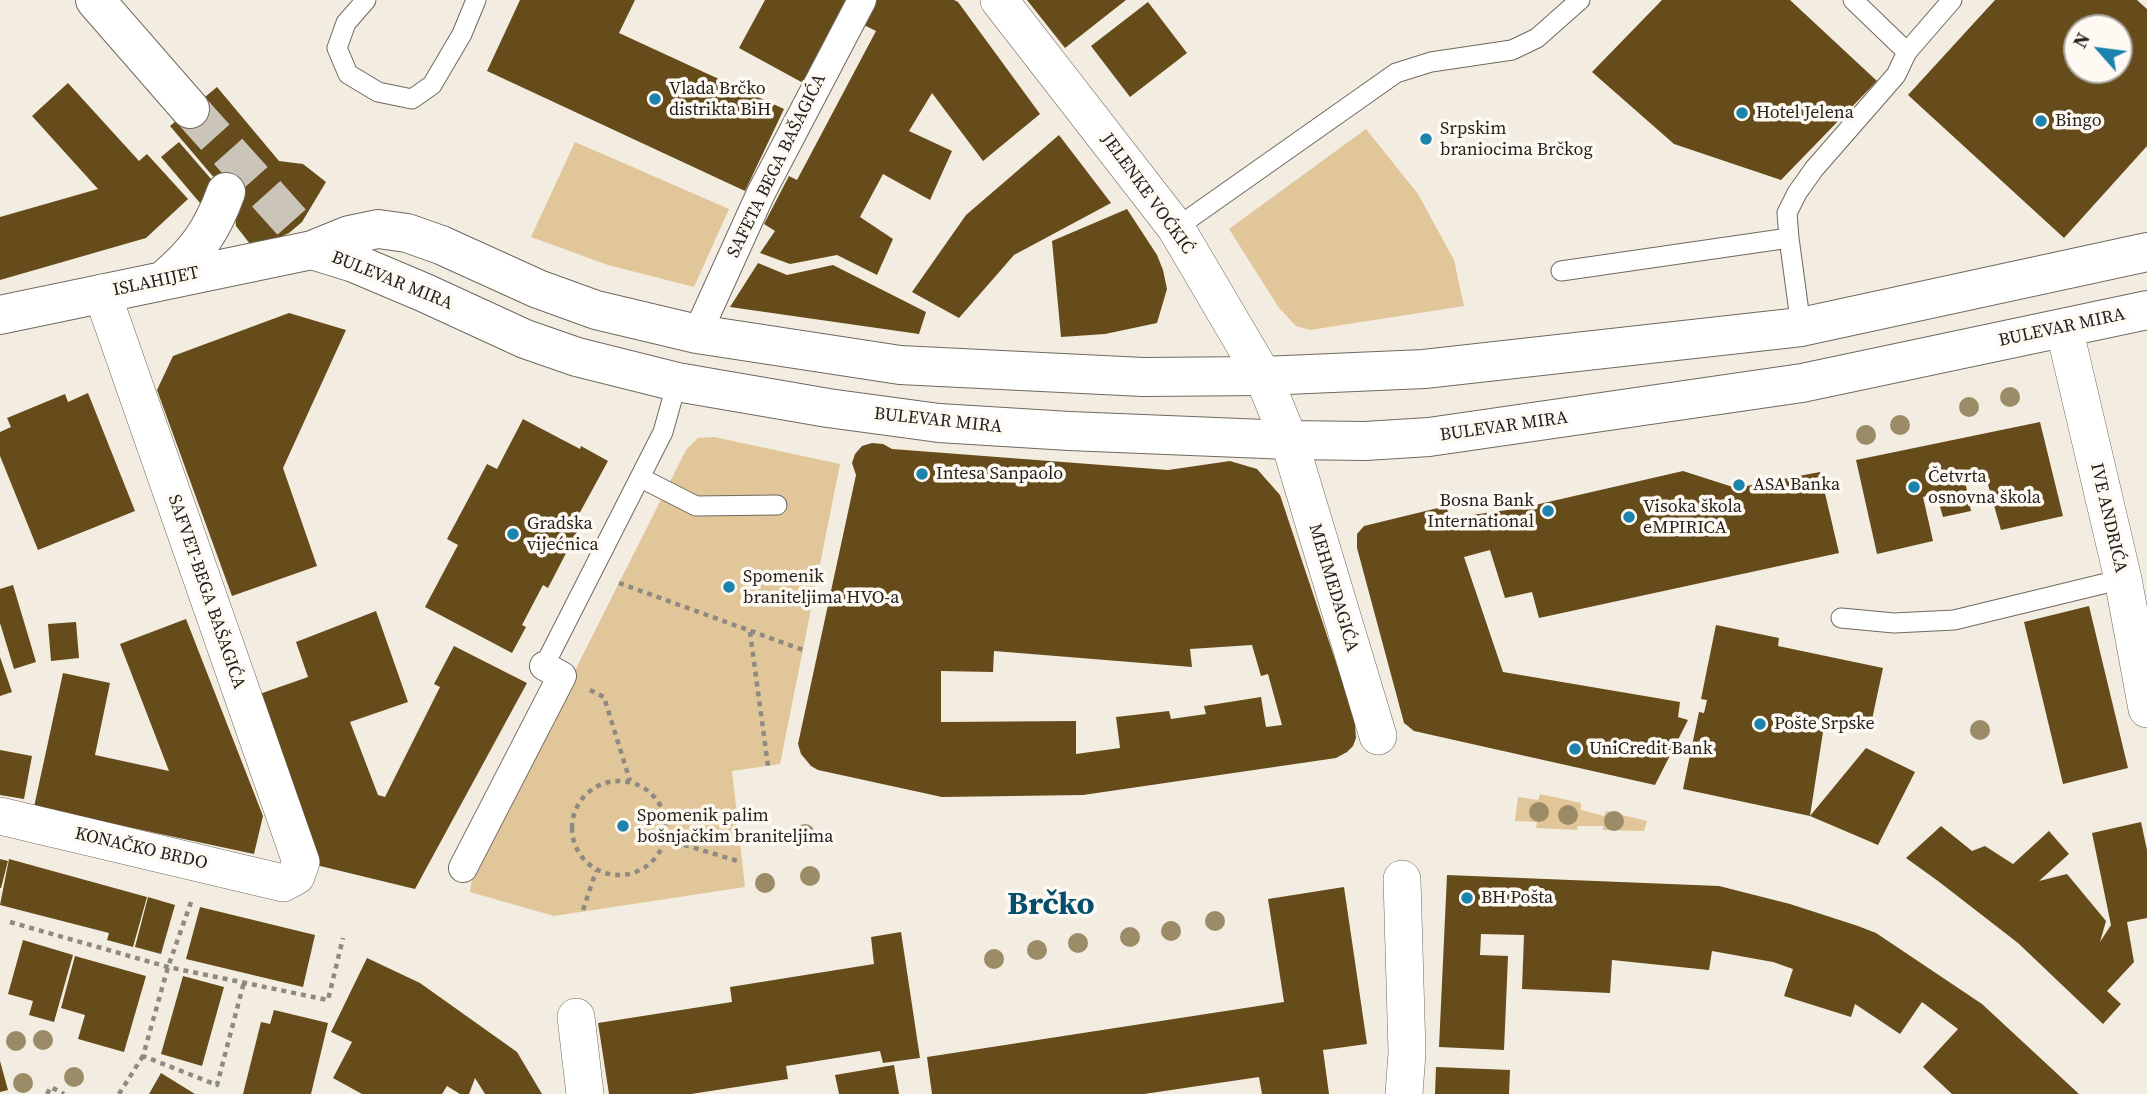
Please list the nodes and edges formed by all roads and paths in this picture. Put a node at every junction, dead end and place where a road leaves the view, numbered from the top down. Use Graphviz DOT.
graph roads {
  1 [pos="95,0"];
  2 [pos="366,0"];
  3 [pos="476,0"];
  4 [pos="862,0"];
  5 [pos="999,0"];
  6 [pos="1580,0"];
  7 [pos="1853,0"];
  8 [pos="1952,0"];
  9 [pos="1908,52"];
  10 [pos="190,109"];
  11 [pos="226,192"];
  12 [pos="1176,228"];
  13 [pos="304,239"];
  14 [pos="1789,239"];
  15 [pos="2147,252"];
  16 [pos="1561,271"];
  17 [pos="164,280"];
  18 [pos="102,293"];
  19 [pos="2147,310"];
  20 [pos="0,316"];
  21 [pos="1801,327"];
  22 [pos="2064,328"];
  23 [pos="697,334"];
  24 [pos="1263,376"];
  25 [pos="677,382"];
  26 [pos="1289,440"];
  27 [pos="641,478"];
  28 [pos="777,505"];
  29 [pos="2135,579"];
  30 [pos="619,583"];
  31 [pos="1841,618"];
  32 [pos="750,632"];
  33 [pos="803,650"];
  34 [pos="544,666"];
  35 [pos="581,685"];
  36 [pos="2147,709"];
  37 [pos="1378,736"];
  38 [pos="768,766"];
  39 [pos="630,782"];
  40 [pos="0,816"];
  41 [pos="665,839"];
  42 [pos="741,862"];
  43 [pos="463,868"];
  44 [pos="596,871"];
  45 [pos="1402,879"];
  46 [pos="283,883"];
  47 [pos="191,902"];
  48 [pos="583,910"];
  49 [pos="9,922"];
  50 [pos="344,938"];
  51 [pos="168,967"];
  52 [pos="244,982"];
  53 [pos="576,1017"];
  54 [pos="143,1056"];
  55 [pos="217,1085"];
  56 [pos="47,1094"];
  57 [pos="64,1094"];
  58 [pos="120,1094"];
  59 [pos="214,1094"];
  60 [pos="586,1094"];
  61 [pos="1404,1094"];
  1 -- 10 [label="main road"];
  2 -- 3 [label="lane"];
  4 -- 23 [label="street, SAFETA BEGA BAŠAGIĆA"];
  5 -- 12 [label="street, JELENKE VOĆKIĆ"];
  6 -- 12 [label="lane"];
  7 -- 9 [label="lane"];
  8 -- 9 [label="lane"];
  9 -- 14 [label="lane"];
  11 -- 17 [label="main road"];
  12 -- 24 [label="street, JELENKE VOĆKIĆ"];
  13 -- 17 [label="main road, ISLAHIJET"];
  13 -- 23 [label="main road, BULEVAR MIRA"];
  13 -- 25 [label="main road, BULEVAR MIRA"];
  14 -- 16 [label="lane"];
  14 -- 21 [label="lane"];
  15 -- 21 [label="main road, BULEVAR MIRA"];
  17 -- 18 [label="main road, ISLAHIJET"];
  18 -- 20 [label="main road, ISLAHIJET"];
  18 -- 46 [label="street, SAFVET-BEGA BAŠAGIĆA"];
  19 -- 22 [label="main road, BULEVAR MIRA"];
  21 -- 24 [label="main road, BULEVAR MIRA"];
  22 -- 26 [label="main road, BULEVAR MIRA"];
  22 -- 29 [label="street, IVE ANDRIĆA"];
  23 -- 24 [label="main road, BULEVAR MIRA"];
  24 -- 26 [label="street, JELENKE VOĆKIĆ"];
  25 -- 26 [label="main road, BULEVAR MIRA"];
  25 -- 27 [label="lane"];
  26 -- 37 [label="street, MEHMEDAGIĆA"];
  27 -- 28 [label="lane"];
  27 -- 34 [label="lane"];
  29 -- 31 [label="lane"];
  29 -- 36 [label="street, IVE ANDRIĆA"];
  30 -- 32 [label="path"];
  32 -- 33 [label="path"];
  32 -- 38 [label="path"];
  34 -- 43 [label="street"];
  35 -- 39 [label="path"];
  39 -- 41 [label="path"];
  39 -- 44 [label="path"];
  40 -- 46 [label="street, KONAČKO BRDO"];
  41 -- 42 [label="path"];
  41 -- 44 [label="path"];
  44 -- 48 [label="path"];
  45 -- 61 [label="street"];
  47 -- 51 [label="path"];
  49 -- 51 [label="path"];
  50 -- 52 [label="path"];
  51 -- 52 [label="path"];
  51 -- 54 [label="path"];
  52 -- 55 [label="path"];
  53 -- 60 [label="street"];
  54 -- 55 [label="path"];
  54 -- 58 [label="path"];
  55 -- 59 [label="path"];
  56 -- 57 [label="path"];
}
